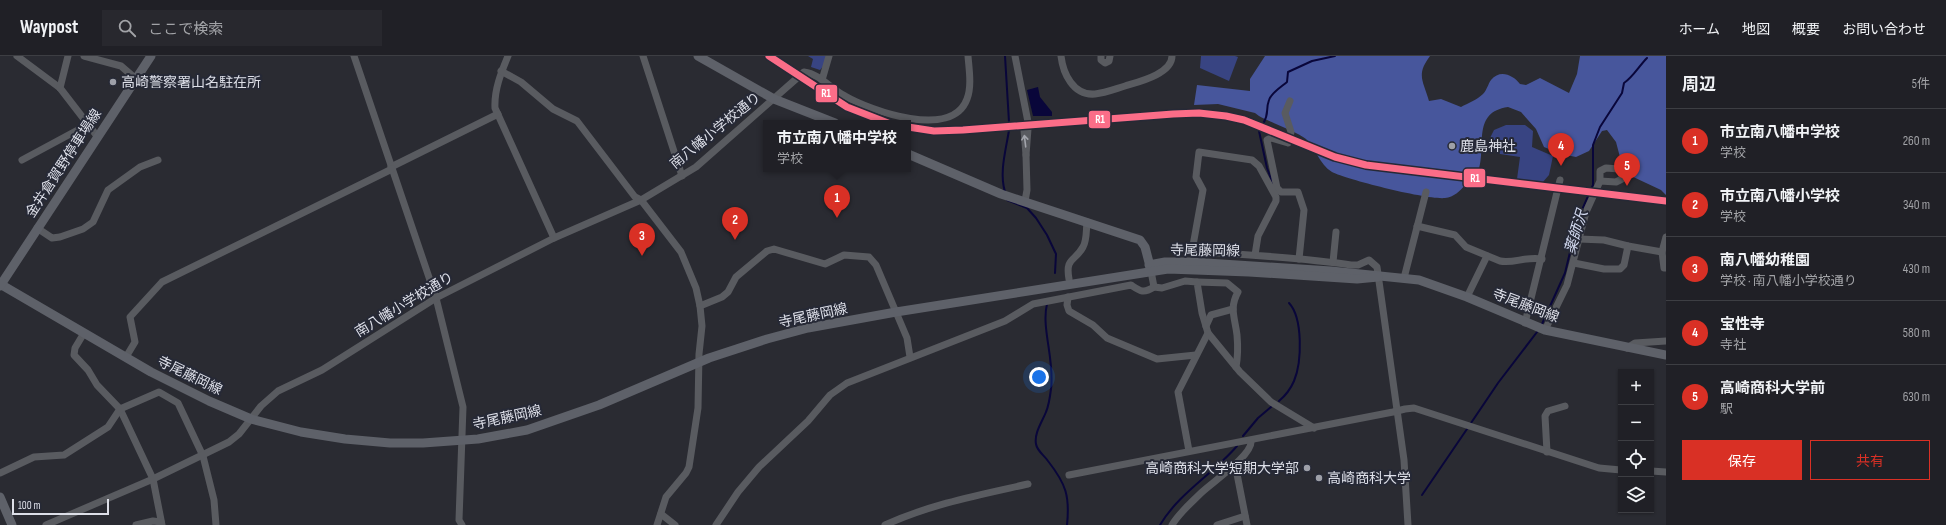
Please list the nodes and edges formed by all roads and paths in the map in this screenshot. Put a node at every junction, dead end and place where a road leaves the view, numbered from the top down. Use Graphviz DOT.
graph roads {
  1 [pos="17,56"];
  2 [pos="68,56"];
  3 [pos="84,56"];
  4 [pos="151,56"];
  5 [pos="354,56"];
  6 [pos="508,56"];
  7 [pos="643,56"];
  8 [pos="698,56"];
  9 [pos="829,56"];
  10 [pos="968,56"];
  11 [pos="1015,56"];
  12 [pos="1061,56"];
  13 [pos="1101,56"];
  14 [pos="1110,56"];
  15 [pos="1172,56"];
  16 [pos="110,59"];
  17 [pos="501,72"];
  18 [pos="136,79"];
  19 [pos="822,80"];
  20 [pos="60,88"];
  21 [pos="774,98"];
  22 [pos="1290,101"];
  23 [pos="498,114"];
  24 [pos="828,120"];
  25 [pos="87,125"];
  26 [pos="97,136"];
  27 [pos="911,155"];
  28 [pos="22,160"];
  29 [pos="158,160"];
  30 [pos="392,168"];
  31 [pos="682,176"];
  32 [pos="1560,180"];
  33 [pos="1600,181"];
  34 [pos="1275,189"];
  35 [pos="1426,192"];
  36 [pos="640,200"];
  37 [pos="1025,201"];
  38 [pos="1087,222"];
  39 [pos="1417,226"];
  40 [pos="37,228"];
  41 [pos="1336,232"];
  42 [pos="1666,237"];
  43 [pos="554,238"];
  44 [pos="1579,239"];
  45 [pos="1628,246"];
  46 [pos="1662,252"];
  47 [pos="1255,255"];
  48 [pos="1487,256"];
  49 [pos="1300,259"];
  50 [pos="1542,259"];
  51 [pos="1333,262"];
  52 [pos="1574,263"];
  53 [pos="1151,268"];
  54 [pos="1666,268"];
  55 [pos="1378,277"];
  56 [pos="1404,278"];
  57 [pos="1069,279"];
  58 [pos="1197,282"];
  59 [pos="0,285"];
  60 [pos="1154,287"];
  61 [pos="1035,289"];
  62 [pos="1068,297"];
  63 [pos="1467,297"];
  64 [pos="436,298"];
  65 [pos="700,306"];
  66 [pos="1233,309"];
  67 [pos="896,312"];
  68 [pos="1525,323"];
  69 [pos="1207,330"];
  70 [pos="1545,330"];
  71 [pos="84,333"];
  72 [pos="1666,341"];
  73 [pos="1627,348"];
  74 [pos="1196,355"];
  75 [pos="1666,355"];
  76 [pos="126,357"];
  77 [pos="910,357"];
  78 [pos="698,362"];
  79 [pos="1236,367"];
  80 [pos="1565,406"];
  81 [pos="120,409"];
  82 [pos="1397,412"];
  83 [pos="252,418"];
  84 [pos="1314,428"];
  85 [pos="462,440"];
  86 [pos="1251,441"];
  87 [pos="1189,451"];
  88 [pos="1547,452"];
  89 [pos="203,456"];
  90 [pos="1232,466"];
  91 [pos="1618,470"];
  92 [pos="1654,471"];
  93 [pos="1666,472"];
  94 [pos="0,473"];
  95 [pos="1069,475"];
  96 [pos="153,479"];
  97 [pos="1028,484"];
  98 [pos="0,497"];
  99 [pos="661,514"];
  100 [pos="1245,516"];
  101 [pos="162,523"];
  102 [pos="12,525"];
  103 [pos="46,525"];
  104 [pos="136,525"];
  105 [pos="216,525"];
  106 [pos="462,525"];
  107 [pos="657,525"];
  108 [pos="675,525"];
  109 [pos="716,525"];
  110 [pos="885,525"];
  111 [pos="1172,525"];
  112 [pos="1217,525"];
  113 [pos="1247,525"];
  114 [pos="1408,525"];
  1 -- 20 [label="street"];
  2 -- 20 [label="street"];
  3 -- 16 [label="street"];
  4 -- 18 [label="main road, 金井倉賀野停車場線"];
  5 -- 30 [label="street"];
  6 -- 17 [label="street"];
  7 -- 31 [label="street"];
  8 -- 21 [label="main road"];
  9 -- 19 [label="street"];
  10 -- 19 [label="street"];
  11 -- 37 [label="street"];
  12 -- 15 [label="street"];
  13 -- 14 [label="street"];
  16 -- 18 [label="street"];
  17 -- 23 [label="street"];
  17 -- 36 [label="street"];
  18 -- 26 [label="main road, 金井倉賀野停車場線"];
  19 -- 21 [label="street, 南八幡小学校通り"];
  20 -- 25 [label="street"];
  21 -- 24 [label="main road"];
  21 -- 31 [label="street, 南八幡小学校通り"];
  22 -- 34 [label="street"];
  23 -- 30 [label="street"];
  23 -- 43 [label="street"];
  25 -- 26 [label="street"];
  25 -- 28 [label="street"];
  26 -- 40 [label="main road, 金井倉賀野停車場線"];
  27 -- 37 [label="main road, 寺尾藤岡線"];
  29 -- 40 [label="street"];
  30 -- 64 [label="street"];
  30 -- 76 [label="street"];
  31 -- 36 [label="street, 南八幡小学校通り"];
  32 -- 50 [label="street"];
  33 -- 44 [label="street"];
  34 -- 47 [label="street"];
  34 -- 47 [label="street"];
  34 -- 49 [label="street"];
  35 -- 39 [label="street"];
  36 -- 43 [label="street, 南八幡小学校通り"];
  36 -- 65 [label="street"];
  37 -- 38 [label="main road, 寺尾藤岡線"];
  38 -- 53 [label="main road, 寺尾藤岡線"];
  38 -- 57 [label="street"];
  39 -- 48 [label="street"];
  39 -- 56 [label="street"];
  40 -- 59 [label="main road, 金井倉賀野停車場線"];
  41 -- 51 [label="street"];
  42 -- 46 [label="street"];
  43 -- 64 [label="street, 南八幡小学校通り"];
  44 -- 45 [label="street"];
  44 -- 52 [label="street"];
  45 -- 46 [label="street"];
  45 -- 52 [label="street"];
  46 -- 54 [label="street"];
  47 -- 49 [label="street"];
  48 -- 50 [label="street"];
  48 -- 63 [label="street"];
  49 -- 51 [label="street"];
  50 -- 68 [label="street"];
  51 -- 55 [label="street"];
  52 -- 70 [label="street"];
  53 -- 55 [label="main road, 寺尾藤岡線"];
  53 -- 57 [label="main road, 寺尾藤岡線"];
  53 -- 60 [label="street"];
  53 -- 61 [label="main road, 寺尾藤岡線"];
  55 -- 56 [label="main road, 寺尾藤岡線"];
  55 -- 82 [label="street"];
  56 -- 63 [label="main road, 寺尾藤岡線"];
  57 -- 61 [label="main road, 寺尾藤岡線"];
  58 -- 60 [label="street"];
  58 -- 66 [label="street"];
  58 -- 69 [label="street"];
  59 -- 71 [label="main road, 寺尾藤岡線"];
  60 -- 62 [label="street"];
  61 -- 67 [label="main road, 寺尾藤岡線"];
  62 -- 74 [label="street"];
  62 -- 77 [label="street"];
  63 -- 68 [label="main road, 寺尾藤岡線"];
  64 -- 83 [label="street, 南八幡小学校通り"];
  64 -- 85 [label="street"];
  65 -- 67 [label="street"];
  65 -- 78 [label="street"];
  66 -- 69 [label="street"];
  66 -- 79 [label="street"];
  67 -- 77 [label="street"];
  67 -- 78 [label="main road, 寺尾藤岡線"];
  68 -- 70 [label="main road, 寺尾藤岡線"];
  69 -- 74 [label="street"];
  69 -- 79 [label="street"];
  70 -- 73 [label="main road, 寺尾藤岡線"];
  71 -- 76 [label="main road, 寺尾藤岡線"];
  71 -- 81 [label="street"];
  72 -- 73 [label="street"];
  73 -- 75 [label="main road, 寺尾藤岡線"];
  74 -- 87 [label="street"];
  76 -- 83 [label="main road, 寺尾藤岡線"];
  77 -- 109 [label="street"];
  78 -- 85 [label="main road, 寺尾藤岡線"];
  78 -- 99 [label="street"];
  79 -- 84 [label="street"];
  80 -- 88 [label="street"];
  81 -- 89 [label="street"];
  81 -- 94 [label="street"];
  81 -- 96 [label="street"];
  82 -- 84 [label="street"];
  82 -- 88 [label="street"];
  82 -- 114 [label="street"];
  83 -- 85 [label="main road, 寺尾藤岡線"];
  83 -- 89 [label="street, 南八幡小学校通り"];
  84 -- 86 [label="street"];
  85 -- 106 [label="street"];
  86 -- 87 [label="street"];
  86 -- 90 [label="street"];
  87 -- 95 [label="street"];
  88 -- 91 [label="street"];
  89 -- 96 [label="street, 南八幡小学校通り"];
  89 -- 105 [label="street"];
  90 -- 100 [label="street"];
  90 -- 111 [label="street"];
  92 -- 93 [label="street"];
  96 -- 101 [label="street"];
  96 -- 103 [label="street, 南八幡小学校通り"];
  97 -- 110 [label="street"];
  98 -- 102 [label="main road"];
  99 -- 107 [label="street"];
  99 -- 108 [label="street"];
  100 -- 112 [label="street"];
  100 -- 113 [label="street"];
  101 -- 104 [label="street"];
}
